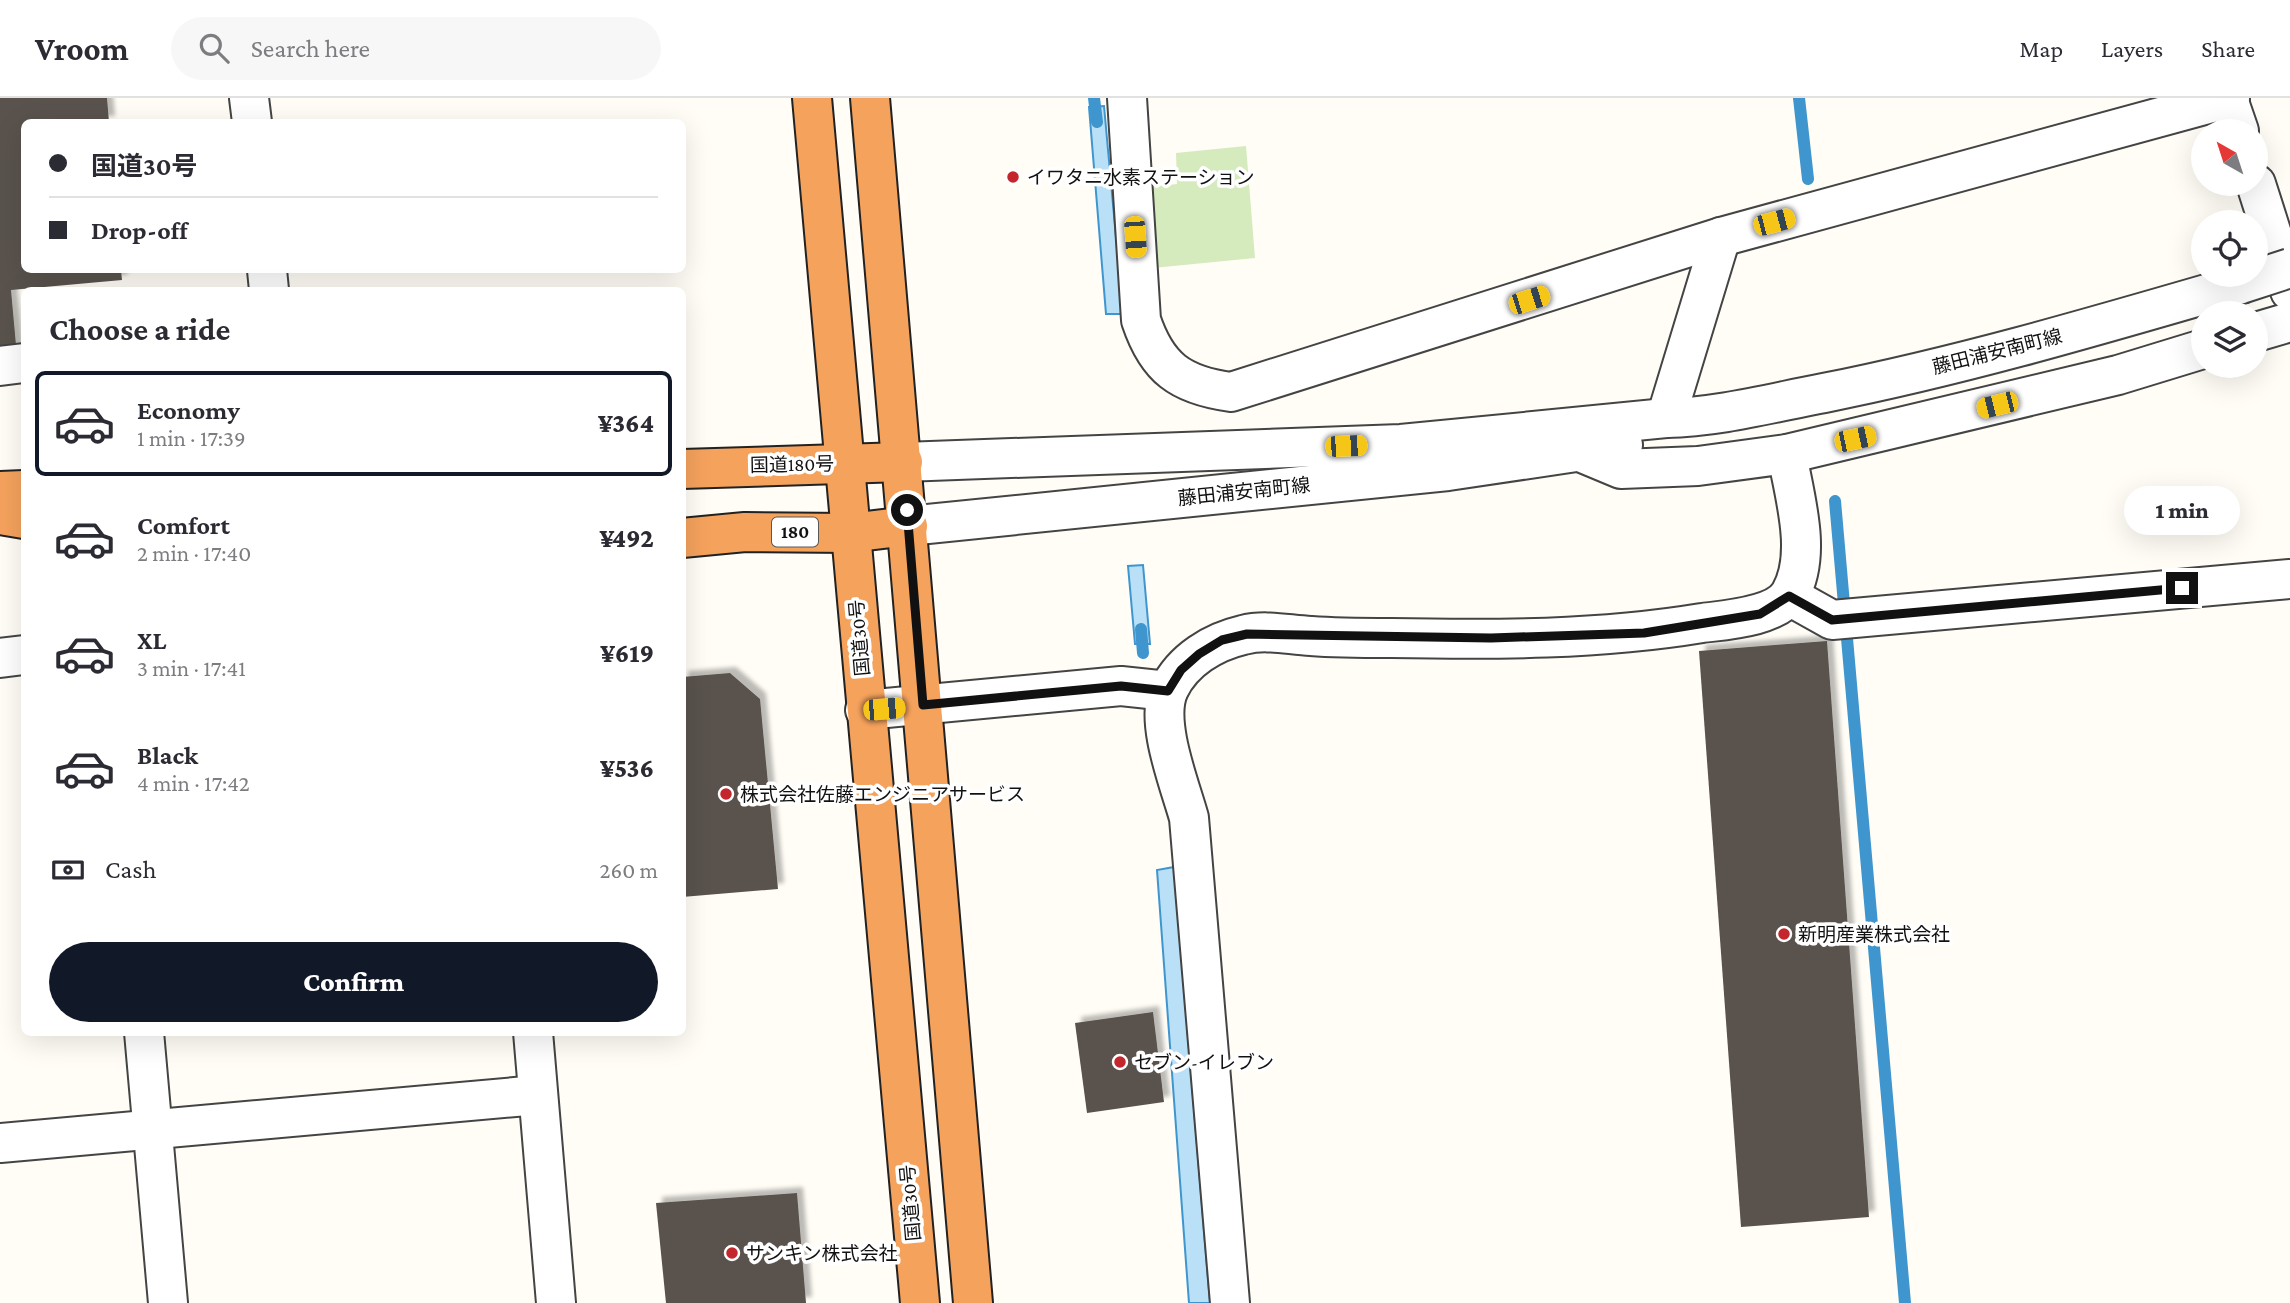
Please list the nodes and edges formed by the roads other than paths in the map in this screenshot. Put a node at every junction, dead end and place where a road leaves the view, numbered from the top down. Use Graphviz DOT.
graph roads {
  1 [pos="249,98"];
  2 [pos="812,98"];
  3 [pos="870,98"];
  4 [pos="1126,98"];
  5 [pos="2229,98"];
  6 [pos="252,119"];
  7 [pos="2235,119"];
  8 [pos="2260,196"];
  9 [pos="1721,237"];
  10 [pos="2290,268"];
  11 [pos="2290,291"];
  12 [pos="2290,322"];
  13 [pos="2268,328"];
  14 [pos="2191,353"];
  15 [pos="21,363"];
  16 [pos="0,366"];
  17 [pos="1683,418"];
  18 [pos="1582,453"];
  19 [pos="1787,454"];
  20 [pos="902,461"];
  21 [pos="844,463"];
  22 [pos="686,470"];
  23 [pos="21,490"];
  24 [pos="0,491"];
  25 [pos="0,515"];
  26 [pos="21,518"];
  27 [pos="908,526"];
  28 [pos="850,533"];
  29 [pos="686,538"];
  30 [pos="2290,579"];
  31 [pos="1789,596"];
  32 [pos="21,655"];
  33 [pos="0,658"];
  34 [pos="1168,691"];
  35 [pos="923,705"];
  36 [pos="865,710"];
  37 [pos="144,1036"];
  38 [pos="533,1036"];
  39 [pos="538,1095"];
  40 [pos="154,1128"];
  41 [pos="0,1143"];
  42 [pos="168,1303"];
  43 [pos="556,1303"];
  44 [pos="920,1303"];
  45 [pos="974,1303"];
  46 [pos="1230,1303"];
  1 -- 6 [label="street"];
  2 -- 21 [label="highway, 国道30号"];
  3 -- 20 [label="highway"];
  4 -- 9 [label="street"];
  5 -- 7 [label="street"];
  5 -- 9 [label="street"];
  8 -- 11 [label="street"];
  9 -- 17 [label="street"];
  10 -- 17 [label="street, 藤田浦安南町線, bridge"];
  12 -- 13 [label="street"];
  14 -- 19 [label="street"];
  15 -- 16 [label="street"];
  17 -- 18 [label="street, 藤田浦安南町線"];
  17 -- 20 [label="street, 藤田浦安南町線"];
  18 -- 19 [label="street"];
  18 -- 27 [label="street, 藤田浦安南町線"];
  19 -- 31 [label="street"];
  20 -- 21 [label="highway, 国道180号"];
  20 -- 27 [label="highway"];
  21 -- 22 [label="highway, 国道180号"];
  21 -- 28 [label="highway, 国道30号"];
  23 -- 24 [label="highway"];
  25 -- 26 [label="highway"];
  27 -- 28 [label="highway, 180"];
  27 -- 35 [label="highway"];
  28 -- 29 [label="highway, 180"];
  28 -- 36 [label="highway, 国道30号"];
  30 -- 31 [label="street"];
  31 -- 34 [label="street"];
  32 -- 33 [label="street"];
  34 -- 35 [label="street"];
  34 -- 46 [label="street"];
  35 -- 36 [label="street"];
  35 -- 45 [label="highway"];
  36 -- 44 [label="highway, 国道30号"];
  37 -- 40 [label="street"];
  38 -- 39 [label="street"];
  39 -- 40 [label="street"];
  39 -- 43 [label="street"];
  40 -- 41 [label="street"];
  40 -- 42 [label="street"];
}
